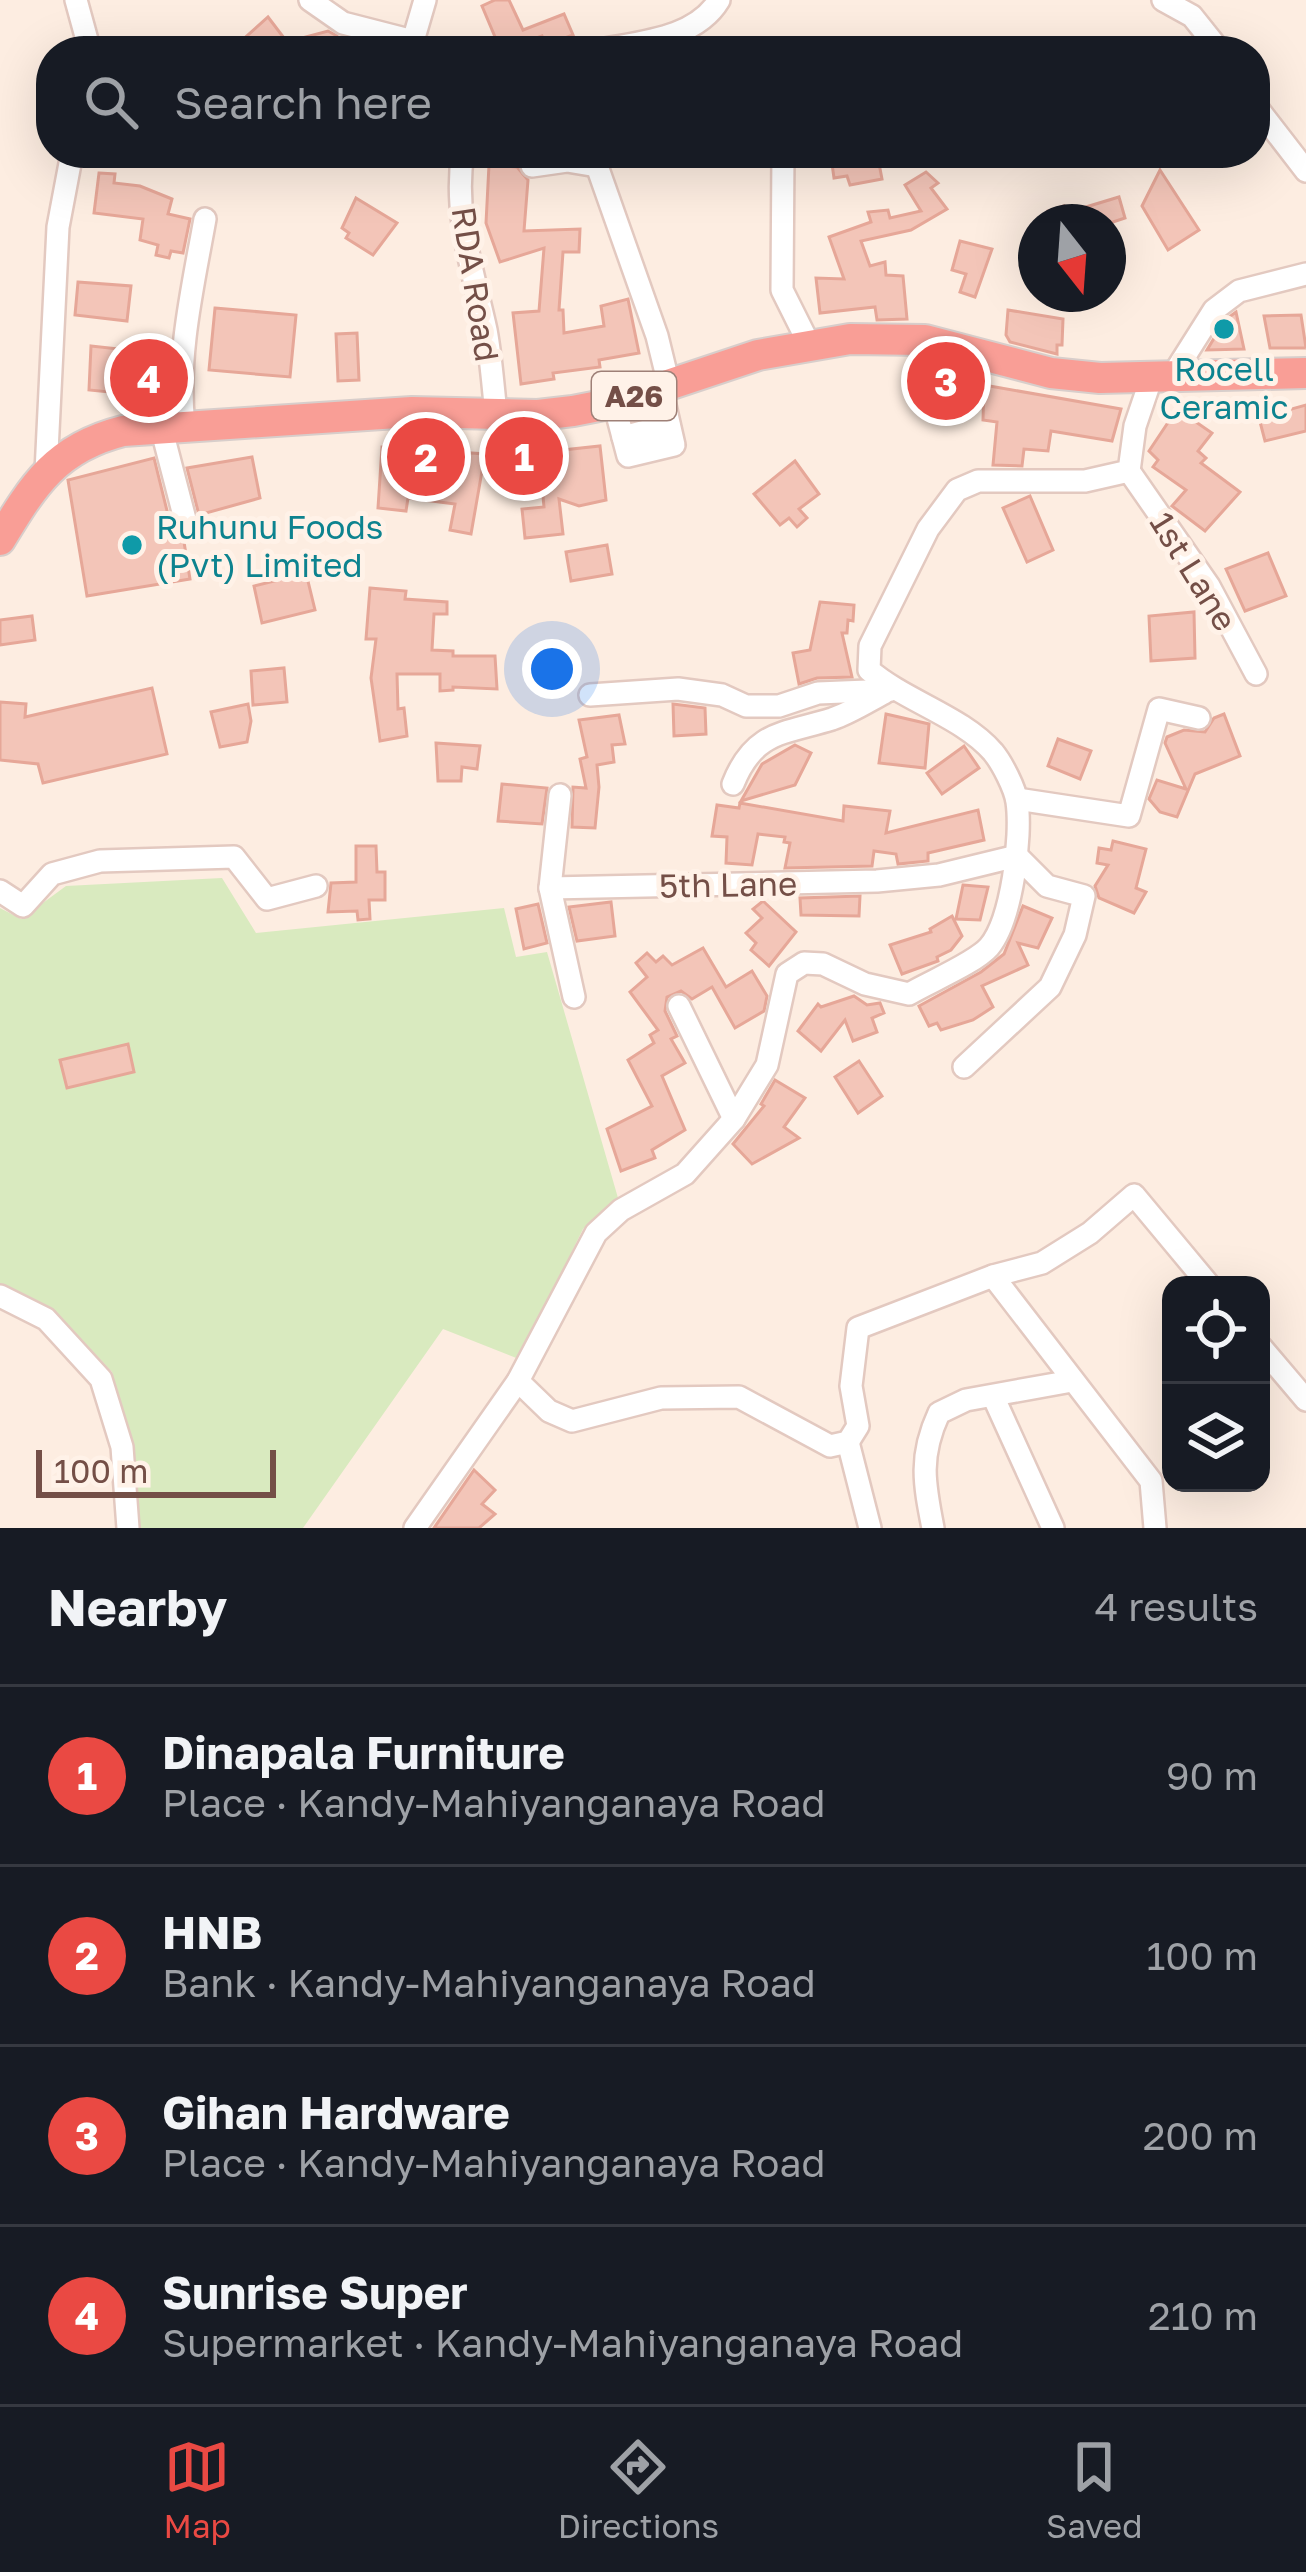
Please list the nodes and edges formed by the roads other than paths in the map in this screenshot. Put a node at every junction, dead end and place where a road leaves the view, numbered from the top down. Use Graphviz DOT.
graph roads {
  1 [pos="76,0"];
  2 [pos="310,0"];
  3 [pos="425,0"];
  4 [pos="719,0"];
  5 [pos="1163,0"];
  6 [pos="86,36"];
  7 [pos="384,36"];
  8 [pos="418,36"];
  9 [pos="670,36"];
  10 [pos="1208,36"];
  11 [pos="1270,124"];
  12 [pos="69,168"];
  13 [pos="461,168"];
  14 [pos="598,168"];
  15 [pos="783,168"];
  16 [pos="1306,171"];
  17 [pos="205,219"];
  18 [pos="1306,274"];
  19 [pos="808,344"];
  20 [pos="1306,373"];
  21 [pos="1161,378"];
  22 [pos="665,387"];
  23 [pos="614,403"];
  24 [pos="496,414"];
  25 [pos="173,426"];
  26 [pos="1129,471"];
  27 [pos="46,472"];
  28 [pos="188,527"];
  29 [pos="0,540"];
  30 [pos="1256,674"];
  31 [pos="892,689"];
  32 [pos="590,695"];
  33 [pos="1199,718"];
  34 [pos="733,784"];
  35 [pos="560,795"];
  36 [pos="1017,799"];
  37 [pos="1017,856"];
  38 [pos="316,886"];
  39 [pos="550,888"];
  40 [pos="0,891"];
  41 [pos="574,998"];
  42 [pos="679,1006"];
  43 [pos="964,1067"];
  44 [pos="734,1119"];
  45 [pos="993,1276"];
  46 [pos="1201,1276"];
  47 [pos="0,1296"];
  48 [pos="1270,1358"];
  49 [pos="518,1381"];
  50 [pos="1072,1381"];
  51 [pos="993,1396"];
  52 [pos="1306,1400"];
  53 [pos="848,1442"];
  54 [pos="128,1528"];
  55 [pos="415,1528"];
  56 [pos="870,1528"];
  57 [pos="933,1528"];
  58 [pos="1054,1528"];
  59 [pos="1155,1528"];
  1 -- 6 [label="street"];
  2 -- 7 [label="street"];
  3 -- 8 [label="street"];
  4 -- 9 [label="street"];
  5 -- 10 [label="street"];
  11 -- 16 [label="street"];
  12 -- 27 [label="street"];
  13 -- 24 [label="street, RDA Road"];
  14 -- 22 [label="street"];
  15 -- 19 [label="street"];
  17 -- 25 [label="street"];
  18 -- 21 [label="street"];
  19 -- 21 [label="highway, A26"];
  19 -- 22 [label="highway, A26"];
  20 -- 21 [label="highway, A26"];
  21 -- 26 [label="street"];
  22 -- 23 [label="highway, A26"];
  22 -- 23 [label="street"];
  23 -- 24 [label="highway, A26"];
  24 -- 25 [label="highway, A26"];
  25 -- 27 [label="highway, A26"];
  25 -- 28 [label="street"];
  26 -- 30 [label="street, 1st Lane"];
  26 -- 31 [label="street"];
  27 -- 29 [label="highway, A26"];
  31 -- 32 [label="street"];
  31 -- 34 [label="street"];
  31 -- 36 [label="street"];
  33 -- 36 [label="street"];
  35 -- 39 [label="street"];
  36 -- 37 [label="street"];
  37 -- 39 [label="street, 5th Lane"];
  37 -- 43 [label="street"];
  37 -- 44 [label="street"];
  38 -- 40 [label="street"];
  39 -- 41 [label="street"];
  42 -- 44 [label="street"];
  44 -- 49 [label="street"];
  45 -- 46 [label="street"];
  45 -- 50 [label="street"];
  45 -- 53 [label="street"];
  47 -- 54 [label="street"];
  48 -- 52 [label="street"];
  49 -- 53 [label="street"];
  49 -- 55 [label="street"];
  50 -- 51 [label="street"];
  50 -- 59 [label="street"];
  51 -- 57 [label="street"];
  51 -- 58 [label="street"];
  53 -- 56 [label="street"];
}
